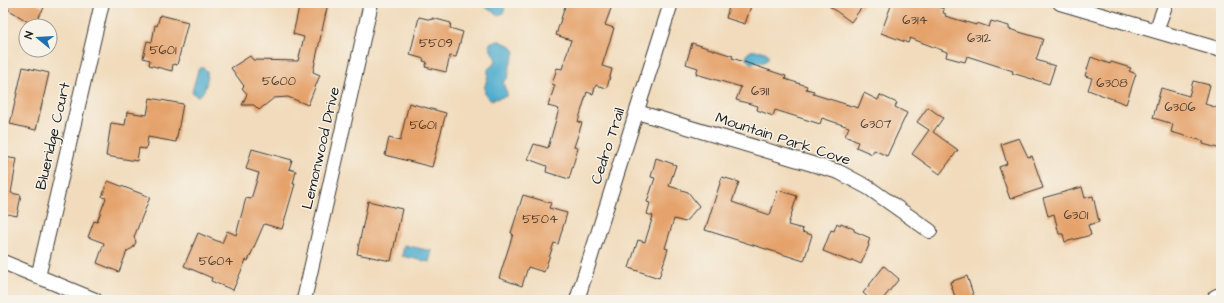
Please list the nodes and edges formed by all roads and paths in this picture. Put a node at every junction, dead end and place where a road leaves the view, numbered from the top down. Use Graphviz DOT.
graph roads {
  1 [pos="102,3"];
  2 [pos="371,3"];
  3 [pos="671,3"];
  4 [pos="1060,3"];
  5 [pos="1166,3"];
  6 [pos="1156,31"];
  7 [pos="1221,50"];
  8 [pos="637,112"];
  9 [pos="930,231"];
  10 [pos="3,262"];
  11 [pos="38,277"];
  12 [pos="95,300"];
  13 [pos="304,300"];
  14 [pos="576,300"];
  1 -- 11 [label="street, Blueridge Court"];
  2 -- 13 [label="street, Lemonwood Drive"];
  3 -- 8 [label="street, Cedro Trail"];
  4 -- 6 [label="street"];
  5 -- 6 [label="street"];
  6 -- 7 [label="street"];
  8 -- 9 [label="street, Mountain Park Cove"];
  8 -- 14 [label="street, Cedro Trail"];
  10 -- 11 [label="street"];
  11 -- 12 [label="street"];
}
